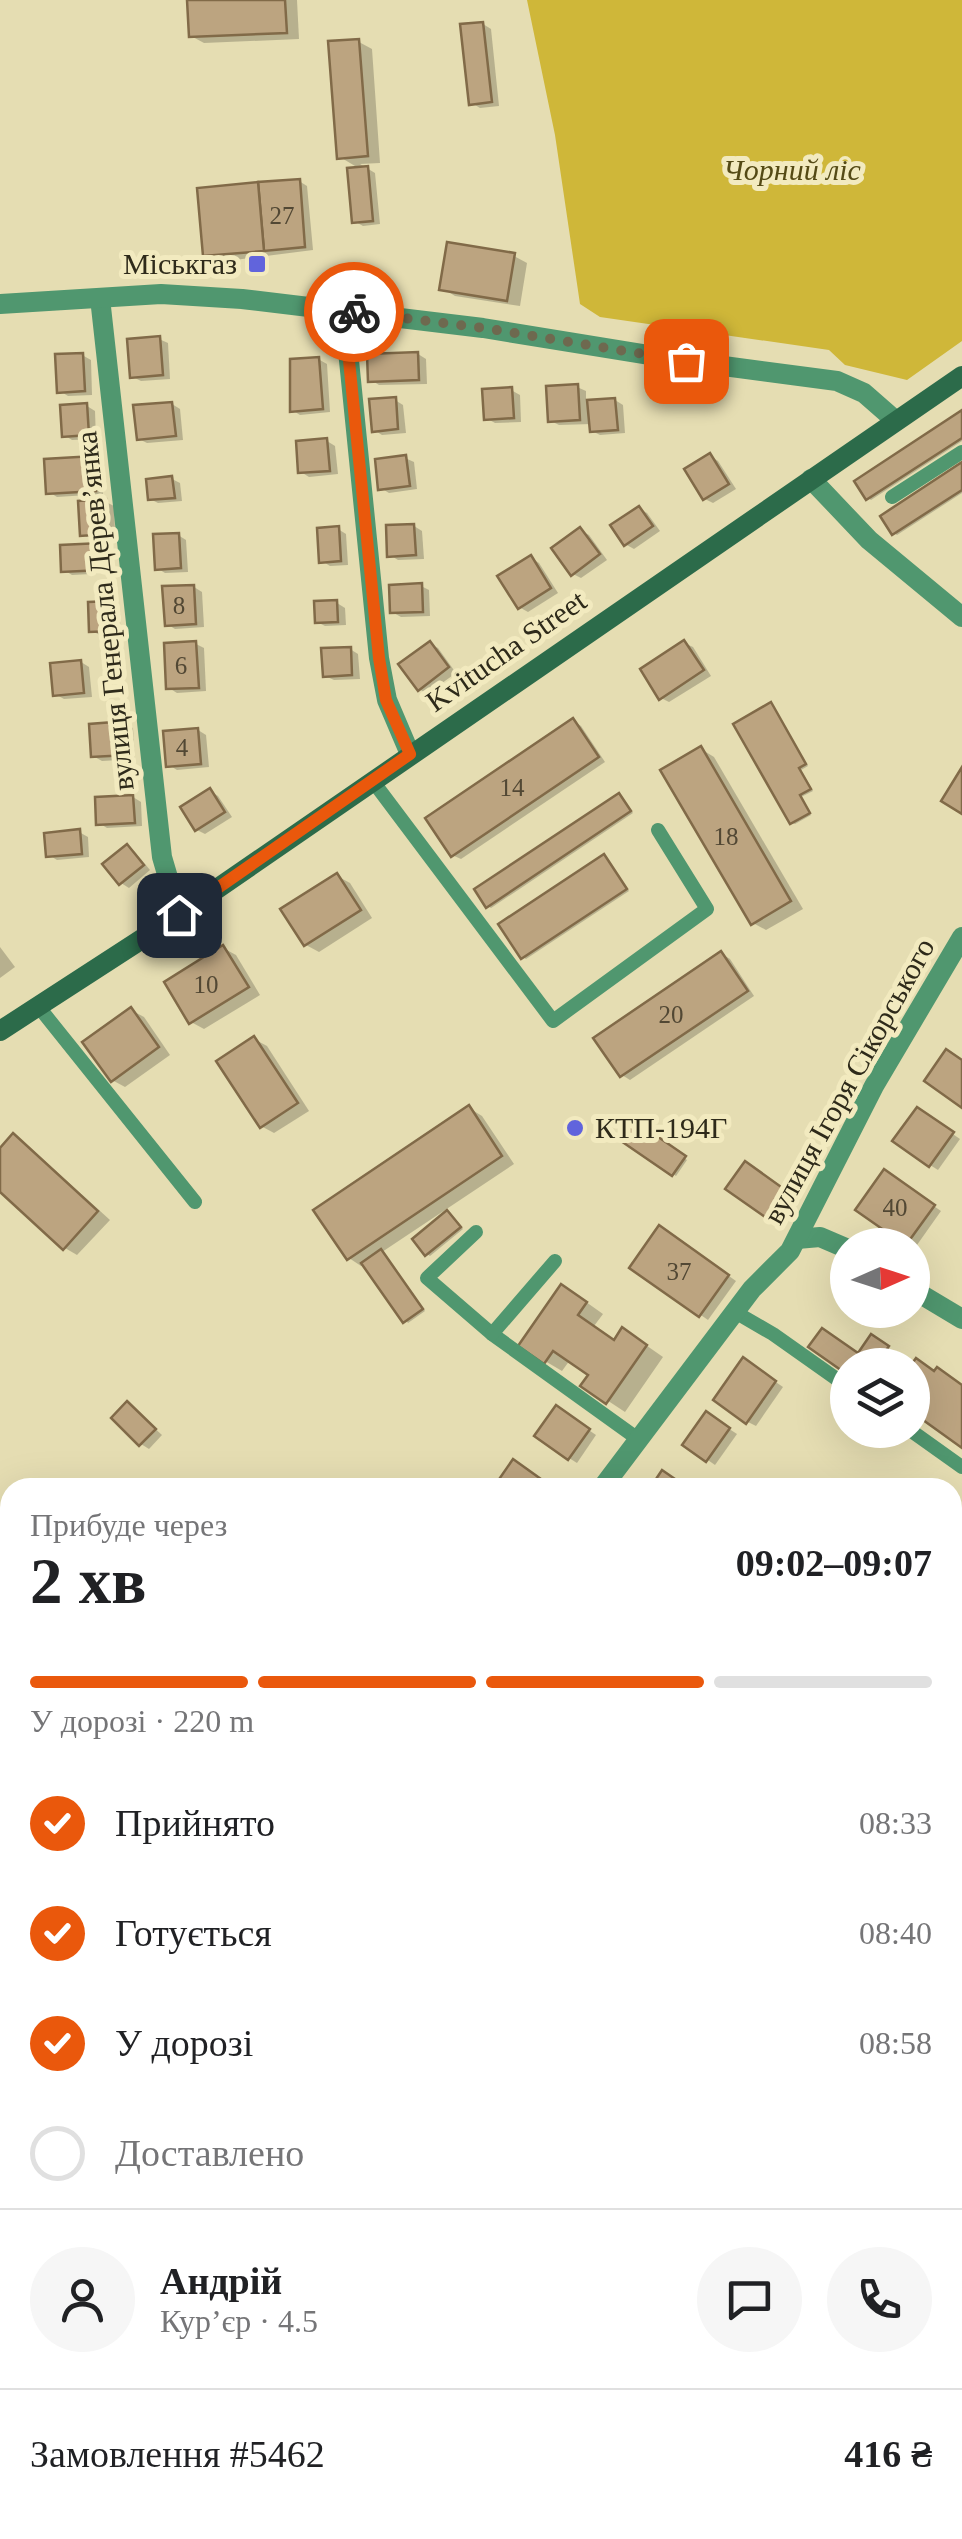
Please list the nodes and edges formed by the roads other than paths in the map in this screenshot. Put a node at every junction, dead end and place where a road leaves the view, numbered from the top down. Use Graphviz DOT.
graph roads {
  1 [pos="100,298"];
  2 [pos="0,304"];
  3 [pos="344,311"];
  4 [pos="962,376"];
  5 [pos="896,421"];
  6 [pos="962,452"];
  7 [pos="811,479"];
  8 [pos="892,498"];
  9 [pos="962,617"];
  10 [pos="410,754"];
  11 [pos="372,780"];
  12 [pos="658,830"];
  13 [pos="179,915"];
  14 [pos="962,937"];
  15 [pos="38,1006"];
  16 [pos="0,1031"];
  17 [pos="196,1202"];
  18 [pos="476,1232"];
  19 [pos="796,1239"];
  20 [pos="830,1240"];
  21 [pos="555,1261"];
  22 [pos="930,1300"];
  23 [pos="735,1312"];
  24 [pos="962,1319"];
  25 [pos="492,1334"];
  26 [pos="830,1374"];
  27 [pos="638,1439"];
  28 [pos="930,1444"];
  29 [pos="962,1467"];
  30 [pos="609,1478"];
  1 -- 2 [label="street"];
  1 -- 3 [label="street"];
  1 -- 13 [label="street, вулиця Генерала Деревʼянка"];
  3 -- 5 [label="street"];
  3 -- 10 [label="street"];
  4 -- 5 [label="street, Kvitucha Street"];
  5 -- 7 [label="street, Kvitucha Street"];
  6 -- 8 [label="lane"];
  7 -- 9 [label="street"];
  7 -- 10 [label="street, Kvitucha Street"];
  10 -- 11 [label="street, Kvitucha Street"];
  11 -- 12 [label="lane"];
  11 -- 13 [label="street, Kvitucha Street"];
  13 -- 15 [label="street, Kvitucha Street"];
  14 -- 19 [label="street, вулиця Ігоря Сікорського"];
  15 -- 16 [label="street, Kvitucha Street"];
  15 -- 17 [label="lane"];
  18 -- 25 [label="lane"];
  19 -- 20 [label="street"];
  19 -- 23 [label="street, вулиця Ігоря Сікорського"];
  21 -- 25 [label="lane"];
  22 -- 24 [label="street"];
  23 -- 26 [label="lane"];
  23 -- 27 [label="street, вулиця Ігоря Сікорського"];
  25 -- 27 [label="lane"];
  27 -- 30 [label="street, вулиця Ігоря Сікорського"];
  28 -- 29 [label="lane"];
}
